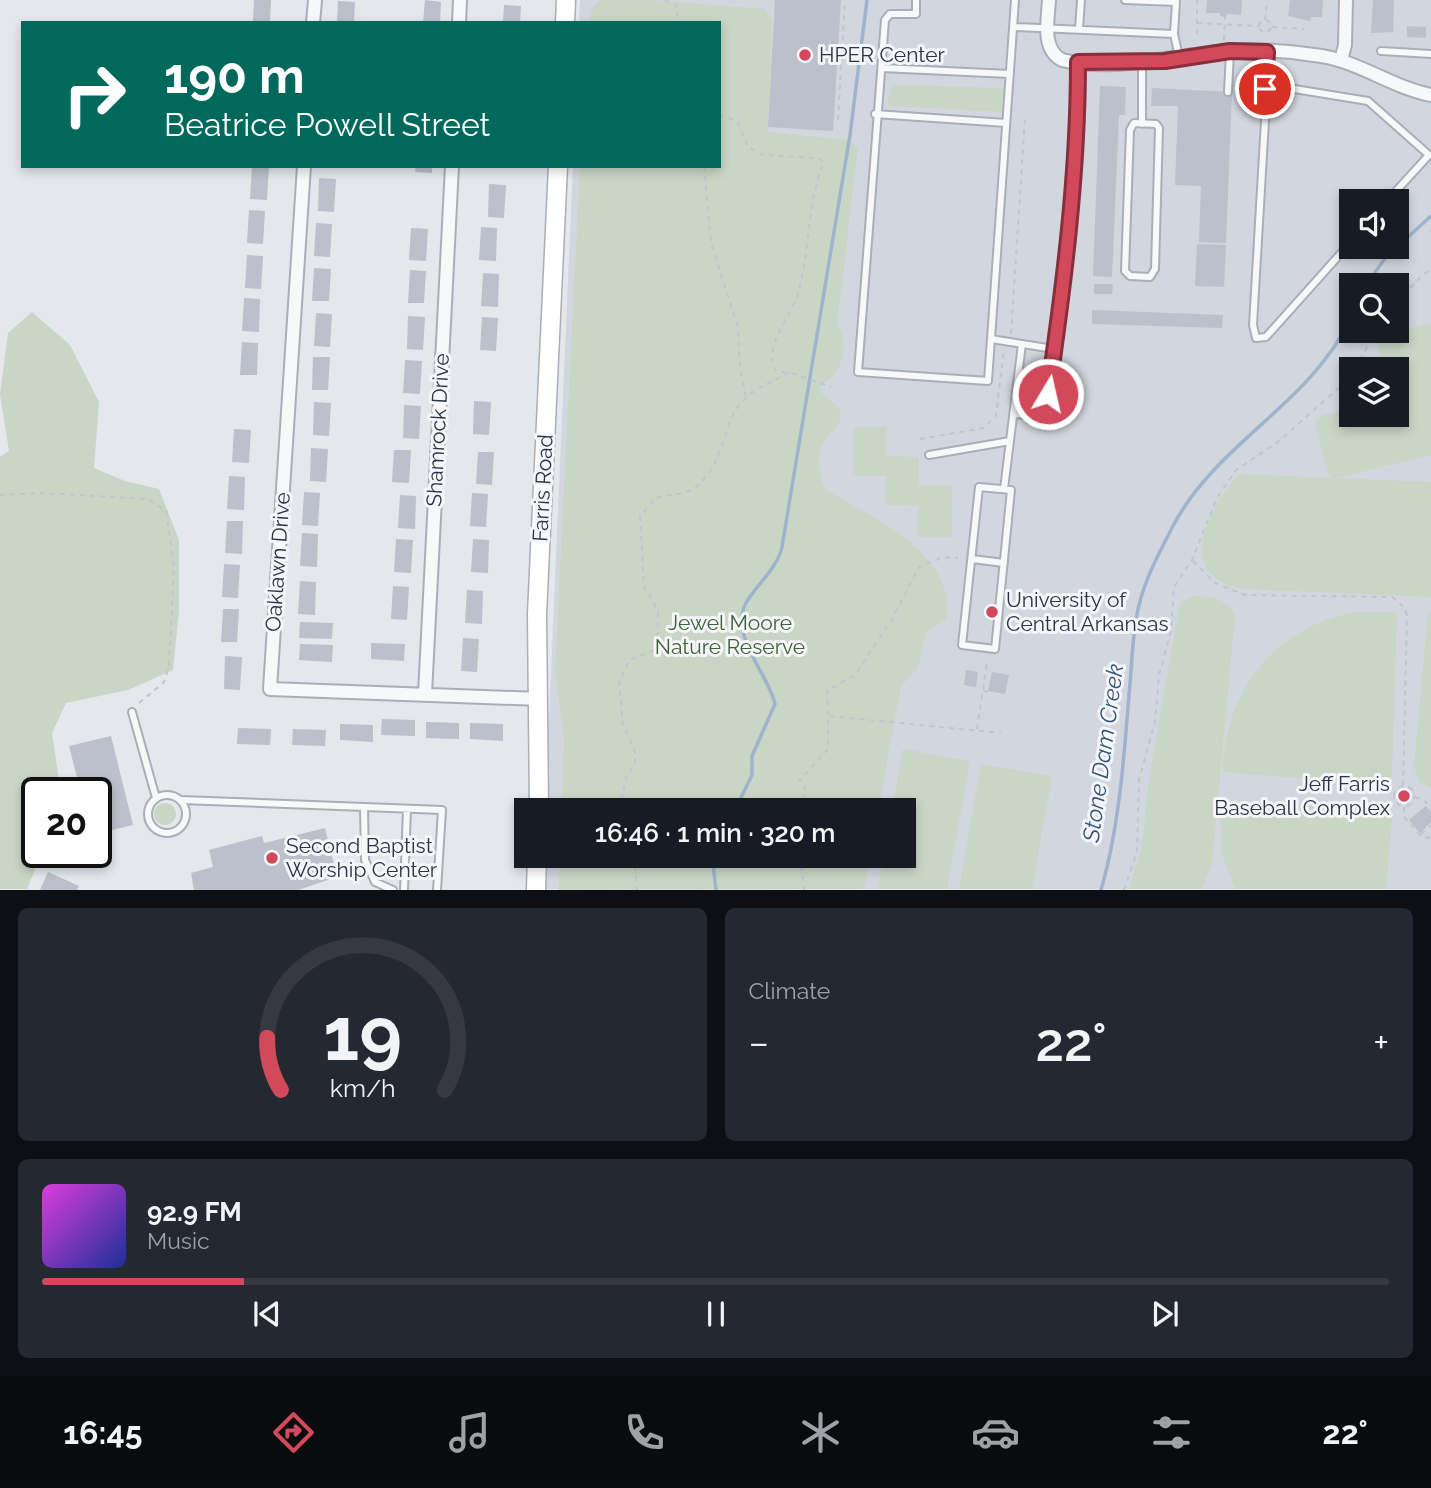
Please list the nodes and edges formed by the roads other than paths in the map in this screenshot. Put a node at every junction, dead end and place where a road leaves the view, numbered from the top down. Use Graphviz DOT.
graph roads {
  1 [pos="315,0"];
  2 [pos="460,0"];
  3 [pos="566,0"];
  4 [pos="916,0"];
  5 [pos="1015,0"];
  6 [pos="1049,0"];
  7 [pos="1081,0"];
  8 [pos="1125,0"];
  9 [pos="1346,0"];
  10 [pos="313,21"];
  11 [pos="459,21"];
  12 [pos="565,21"];
  13 [pos="1014,27"];
  14 [pos="1048,28"];
  15 [pos="1080,29"];
  16 [pos="1174,34"];
  17 [pos="1266,47"];
  18 [pos="1227,48"];
  19 [pos="1381,51"];
  20 [pos="1431,54"];
  21 [pos="1179,59"];
  22 [pos="1340,60"];
  23 [pos="1078,62"];
  24 [pos="1142,62"];
  25 [pos="883,68"];
  26 [pos="1010,74"];
  27 [pos="1268,86"];
  28 [pos="1228,92"];
  29 [pos="1431,95"];
  30 [pos="875,114"];
  31 [pos="1006,123"];
  32 [pos="1142,124"];
  33 [pos="304,168"];
  34 [pos="452,168"];
  35 [pos="558,168"];
  36 [pos="1398,189"];
  37 [pos="1339,255"];
  38 [pos="991,339"];
  39 [pos="1022,344"];
  40 [pos="1054,349"];
  41 [pos="1013,414"];
  42 [pos="1010,442"];
  43 [pos="929,455"];
  44 [pos="1004,489"];
  45 [pos="972,559"];
  46 [pos="1004,562"];
  47 [pos="425,694"];
  48 [pos="540,699"];
  49 [pos="132,712"];
  50 [pos="156,798"];
  51 [pos="539,798"];
  52 [pos="181,800"];
  53 [pos="364,807"];
  54 [pos="407,809"];
  55 [pos="537,868"];
  56 [pos="393,890"];
  57 [pos="404,890"];
  58 [pos="437,890"];
  59 [pos="536,890"];
  1 -- 10 [label="street"];
  2 -- 11 [label="street"];
  3 -- 12 [label="street"];
  4 -- 25 [label="lane"];
  5 -- 13 [label="lane"];
  6 -- 14 [label="street"];
  7 -- 15 [label="lane"];
  8 -- 16 [label="lane"];
  9 -- 22 [label="street"];
  13 -- 14 [label="lane"];
  13 -- 26 [label="lane"];
  14 -- 15 [label="lane"];
  14 -- 23 [label="street"];
  15 -- 16 [label="lane"];
  16 -- 21 [label="lane"];
  17 -- 18 [label="street"];
  17 -- 22 [label="street"];
  17 -- 27 [label="lane"];
  18 -- 21 [label="street"];
  18 -- 28 [label="lane"];
  19 -- 20 [label="lane"];
  21 -- 24 [label="street"];
  22 -- 29 [label="street"];
  23 -- 24 [label="street"];
  23 -- 40 [label="lane"];
  24 -- 32 [label="lane"];
  25 -- 26 [label="lane"];
  25 -- 30 [label="lane"];
  26 -- 31 [label="lane"];
  27 -- 36 [label="lane"];
  27 -- 37 [label="lane"];
  30 -- 31 [label="lane"];
  30 -- 38 [label="lane"];
  31 -- 38 [label="lane"];
  32 -- 32 [label="lane"];
  33 -- 47 [label="street, Oaklawn Drive"];
  34 -- 47 [label="street, Shamrock Drive"];
  35 -- 48 [label="street, Farris Road"];
  38 -- 39 [label="lane"];
  39 -- 40 [label="lane"];
  39 -- 41 [label="lane"];
  40 -- 41 [label="lane"];
  41 -- 42 [label="lane"];
  42 -- 43 [label="lane"];
  42 -- 44 [label="lane"];
  44 -- 45 [label="lane"];
  44 -- 46 [label="lane"];
  45 -- 46 [label="lane"];
  45 -- 46 [label="lane"];
  47 -- 48 [label="street, Oaklawn Drive"];
  48 -- 51 [label="street, Farris Road"];
  49 -- 50 [label="lane"];
  50 -- 52 [label="lane"];
  50 -- 52 [label="lane"];
  52 -- 53 [label="lane"];
  53 -- 54 [label="lane"];
  53 -- 56 [label="lane"];
  54 -- 57 [label="lane"];
  54 -- 58 [label="lane"];
  55 -- 59 [label="street"];
}
